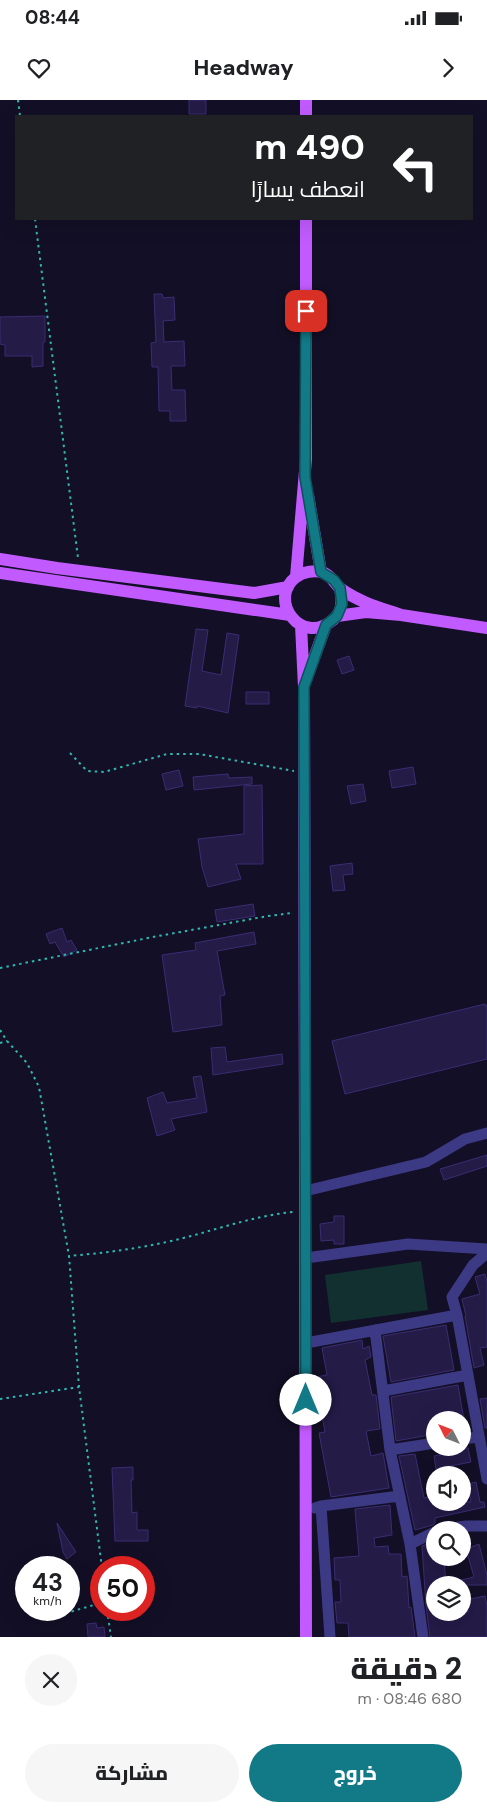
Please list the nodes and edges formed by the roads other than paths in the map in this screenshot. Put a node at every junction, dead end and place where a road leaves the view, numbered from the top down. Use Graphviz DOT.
graph roads {
  1 [pos="306,100"];
  2 [pos="306,115"];
  3 [pos="306,220"];
  4 [pos="305,477"];
  5 [pos="0,559"];
  6 [pos="321,572"];
  7 [pos="0,573"];
  8 [pos="292,582"];
  9 [pos="340,588"];
  10 [pos="290,615"];
  11 [pos="401,615"];
  12 [pos="337,616"];
  13 [pos="301,625"];
  14 [pos="326,625"];
  15 [pos="487,628"];
  16 [pos="304,687"];
  17 [pos="487,1133"];
  18 [pos="305,1191"];
  19 [pos="487,1251"];
  20 [pos="306,1258"];
  21 [pos="457,1315"];
  22 [pos="375,1330"];
  23 [pos="306,1343"];
  24 [pos="468,1375"];
  25 [pos="383,1391"];
  26 [pos="479,1437"];
  27 [pos="471,1438"];
  28 [pos="426,1444"];
  29 [pos="390,1450"];
  30 [pos="487,1479"];
  31 [pos="400,1496"];
  32 [pos="321,1506"];
  33 [pos="306,1512"];
  34 [pos="471,1526"];
  35 [pos="487,1526"];
  36 [pos="426,1536"];
  37 [pos="410,1544"];
  38 [pos="306,1637"];
  39 [pos="330,1637"];
  40 [pos="423,1637"];
  1 -- 2 [label="main road"];
  3 -- 4 [label="main road"];
  4 -- 6 [label="main road"];
  4 -- 8 [label="main road"];
  5 -- 8 [label="main road"];
  6 -- 8 [label="main road"];
  6 -- 9 [label="main road"];
  7 -- 10 [label="main road"];
  8 -- 10 [label="main road"];
  9 -- 11 [label="main road"];
  9 -- 12 [label="main road"];
  10 -- 13 [label="main road"];
  11 -- 12 [label="main road"];
  11 -- 15 [label="main road"];
  12 -- 14 [label="main road"];
  13 -- 14 [label="main road"];
  13 -- 16 [label="main road"];
  14 -- 16 [label="main road"];
  16 -- 18 [label="main road"];
  17 -- 18 [label="street"];
  18 -- 20 [label="main road"];
  19 -- 20 [label="street"];
  19 -- 21 [label="street"];
  20 -- 23 [label="main road"];
  21 -- 22 [label="street"];
  21 -- 24 [label="street"];
  22 -- 23 [label="street"];
  22 -- 25 [label="street"];
  23 -- 33 [label="main road"];
  24 -- 25 [label="street"];
  24 -- 26 [label="street"];
  25 -- 29 [label="street"];
  26 -- 27 [label="street"];
  26 -- 30 [label="street"];
  28 -- 29 [label="street"];
  29 -- 31 [label="street"];
  31 -- 32 [label="street"];
  31 -- 37 [label="street"];
  32 -- 33 [label="street"];
  32 -- 39 [label="street"];
  33 -- 38 [label="main road"];
  34 -- 35 [label="street"];
  36 -- 37 [label="street"];
  37 -- 40 [label="street"];
}
